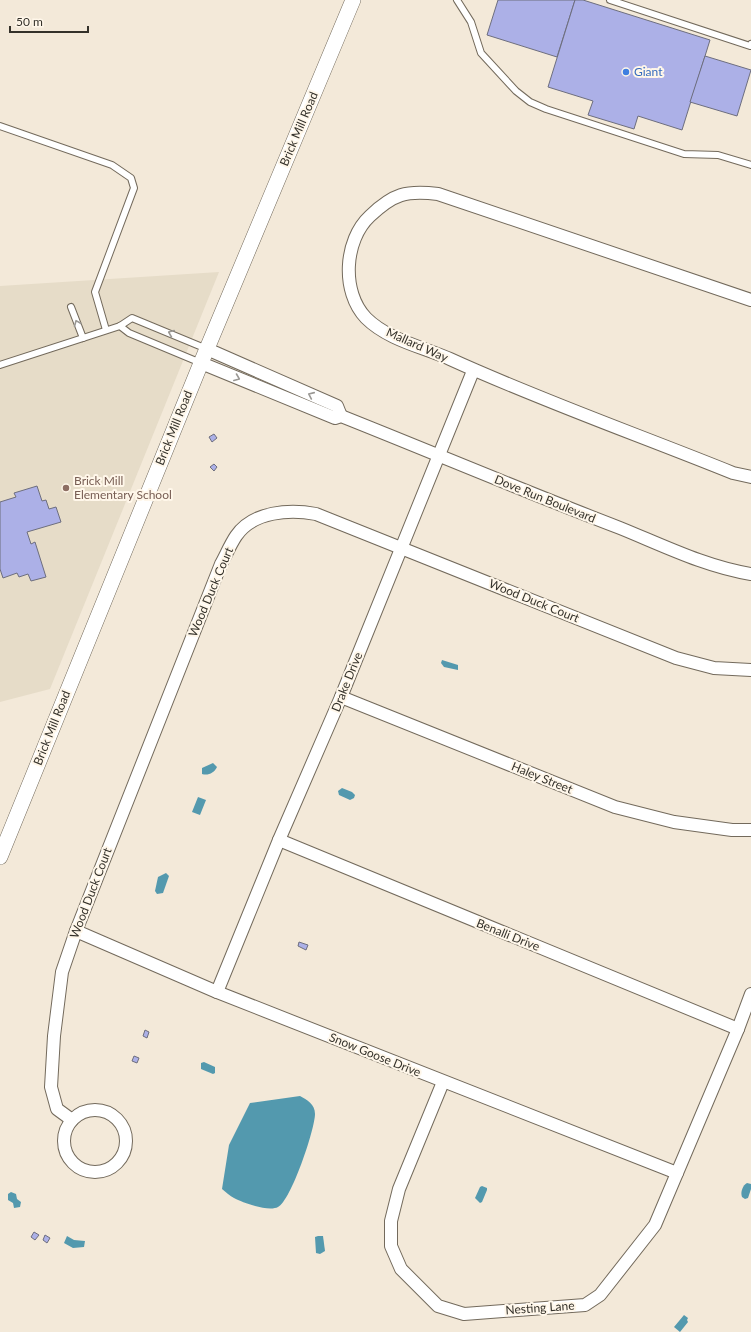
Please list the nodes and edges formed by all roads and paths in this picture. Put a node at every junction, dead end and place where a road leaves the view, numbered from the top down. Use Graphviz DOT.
graph roads {
  1 [pos="353,0"];
  2 [pos="457,0"];
  3 [pos="610,0"];
  4 [pos="636,0"];
  5 [pos="634,8"];
  6 [pos="664,9"];
  7 [pos="661,17"];
  8 [pos="695,19"];
  9 [pos="693,27"];
  10 [pos="722,28"];
  11 [pos="720,36"];
  12 [pos="751,44"];
  13 [pos="0,126"];
  14 [pos="751,165"];
  15 [pos="751,300"];
  16 [pos="71,307"];
  17 [pos="120,326"];
  18 [pos="106,330"];
  19 [pos="83,338"];
  20 [pos="207,349"];
  21 [pos="200,363"];
  22 [pos="0,365"];
  23 [pos="473,370"];
  24 [pos="341,416"];
  25 [pos="437,454"];
  26 [pos="751,477"];
  27 [pos="401,548"];
  28 [pos="751,574"];
  29 [pos="751,670"];
  30 [pos="341,697"];
  31 [pos="751,830"];
  32 [pos="279,840"];
  33 [pos="0,857"];
  34 [pos="76,931"];
  35 [pos="217,992"];
  36 [pos="751,994"];
  37 [pos="738,1029"];
  38 [pos="443,1082"];
  39 [pos="72,1120"];
  40 [pos="677,1173"];
  1 -- 20 [label="street, Brick Mill Road"];
  2 -- 14 [label="lane"];
  3 -- 5 [label="lane"];
  4 -- 5 [label="lane"];
  5 -- 7 [label="lane"];
  6 -- 7 [label="lane"];
  7 -- 9 [label="lane"];
  8 -- 9 [label="lane"];
  9 -- 11 [label="lane"];
  10 -- 11 [label="lane"];
  11 -- 12 [label="lane"];
  13 -- 18 [label="lane"];
  15 -- 23 [label="street, Mallard Way"];
  19 -- 16 [label="lane, one-way"];
  17 -- 18 [label="lane"];
  20 -- 17 [label="lane, one-way"];
  17 -- 21 [label="lane"];
  18 -- 19 [label="lane"];
  19 -- 22 [label="lane"];
  20 -- 21 [label="street, Brick Mill Road"];
  24 -- 20 [label="street, Dove Run Boulevard, one-way"];
  21 -- 24 [label="street, Dove Run Boulevard, one-way"];
  21 -- 33 [label="street, Brick Mill Road"];
  23 -- 25 [label="street, Drake Drive"];
  23 -- 26 [label="street, Mallard Way"];
  24 -- 25 [label="street, Dove Run Boulevard"];
  25 -- 27 [label="street, Drake Drive"];
  25 -- 28 [label="street, Dove Run Boulevard"];
  27 -- 29 [label="street, Wood Duck Court"];
  27 -- 30 [label="street, Drake Drive"];
  27 -- 34 [label="street, Wood Duck Court"];
  30 -- 31 [label="street, Haley Street"];
  30 -- 32 [label="street, Drake Drive"];
  32 -- 35 [label="street, Drake Drive"];
  32 -- 37 [label="street, Benalli Drive"];
  34 -- 35 [label="street, Snow Goose Drive"];
  34 -- 39 [label="street, Wood Duck Court"];
  35 -- 38 [label="street, Snow Goose Drive"];
  36 -- 37 [label="street, Nesting Lane"];
  37 -- 40 [label="street, Nesting Lane"];
  38 -- 40 [label="street, Snow Goose Drive"];
  38 -- 40 [label="street, Nesting Lane"];
  39 -- 39 [label="street"];
}
